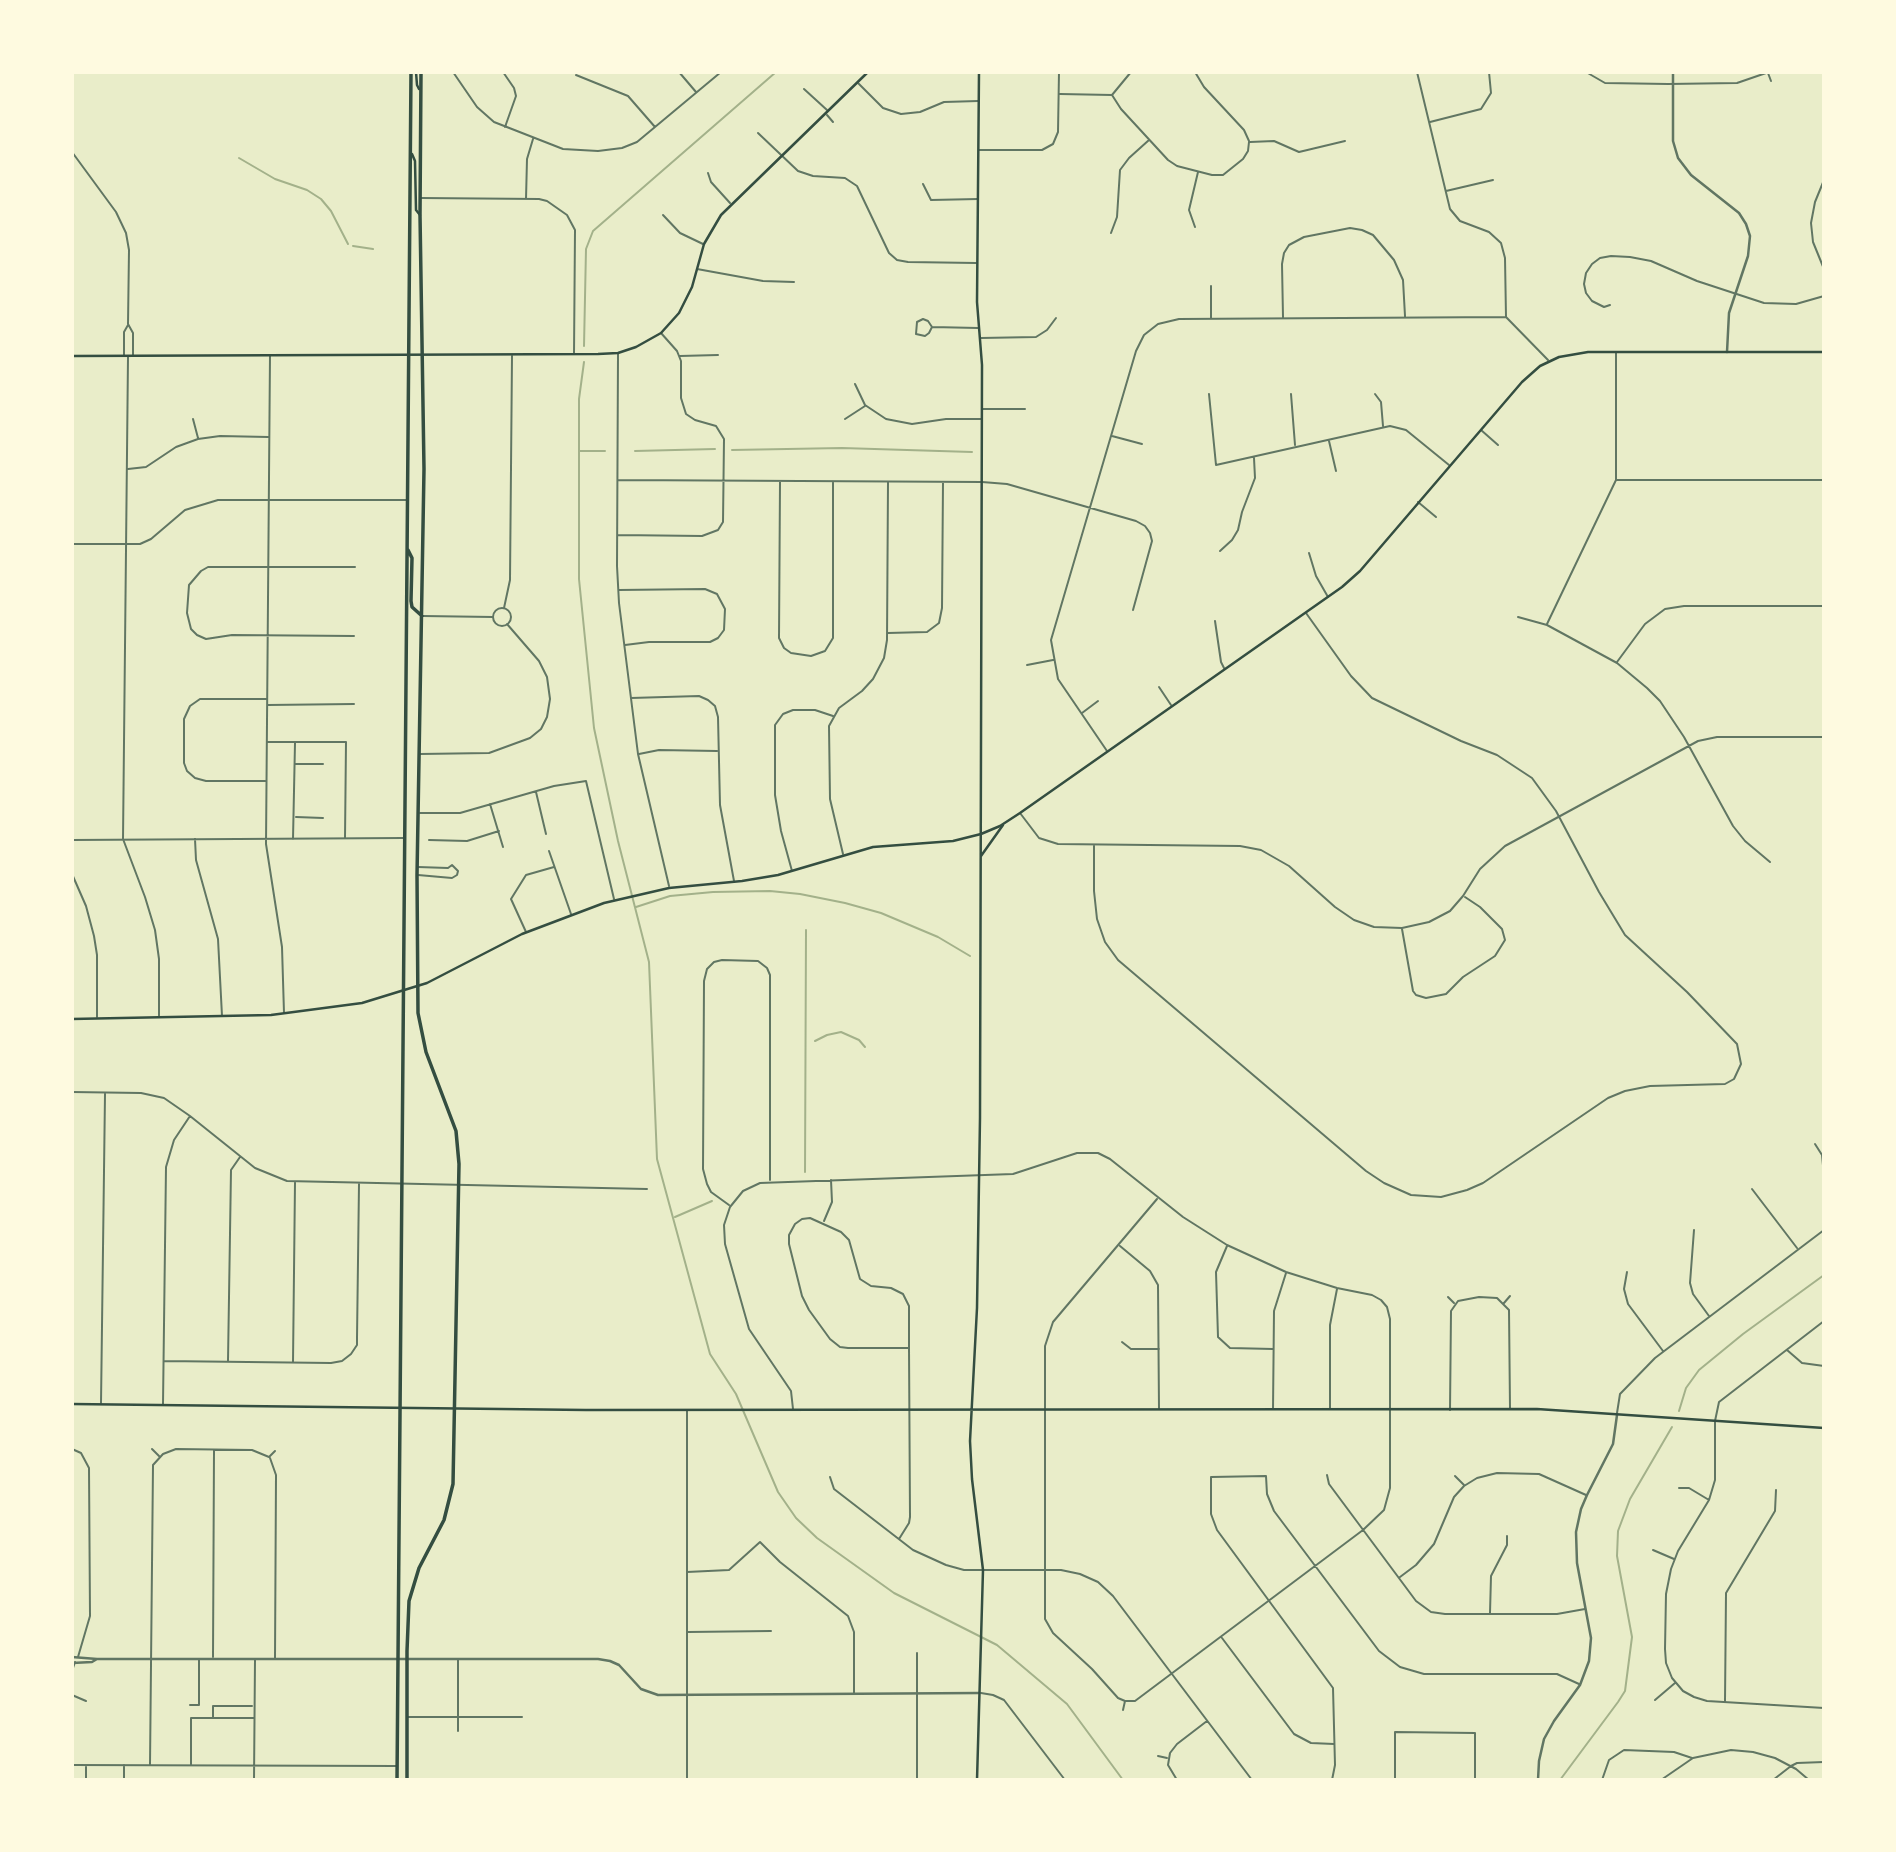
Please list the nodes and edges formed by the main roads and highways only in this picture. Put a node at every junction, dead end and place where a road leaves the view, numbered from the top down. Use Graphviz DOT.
graph roads {
  1 [pos="411,72"];
  2 [pos="419,72"];
  3 [pos="868,72"];
  4 [pos="979,72"];
  5 [pos="411,153"];
  6 [pos="420,215"];
  7 [pos="1824,352"];
  8 [pos="72,356"];
  9 [pos="408,356"];
  10 [pos="421,356"];
  11 [pos="407,548"];
  12 [pos="422,616"];
  13 [pos="1004,823"];
  14 [pos="981,834"];
  15 [pos="981,856"];
  16 [pos="417,987"];
  17 [pos="402,992"];
  18 [pos="72,1018"];
  19 [pos="72,1404"];
  20 [pos="457,1408"];
  21 [pos="399,1409"];
  22 [pos="972,1410"];
  23 [pos="1824,1428"];
  24 [pos="397,1780"];
  25 [pos="407,1780"];
  26 [pos="977,1780"];
  1 -- 5 [label="highway"];
  2 -- 6 [label="highway"];
  3 -- 10 [label="main road"];
  4 -- 14 [label="main road"];
  5 -- 6 [label="main road"];
  5 -- 9 [label="highway"];
  6 -- 10 [label="highway"];
  7 -- 13 [label="main road"];
  8 -- 9 [label="main road"];
  9 -- 10 [label="main road"];
  9 -- 11 [label="highway"];
  10 -- 12 [label="highway"];
  11 -- 12 [label="highway"];
  11 -- 17 [label="highway"];
  12 -- 16 [label="highway"];
  13 -- 14 [label="main road"];
  13 -- 15 [label="main road"];
  14 -- 15 [label="main road"];
  14 -- 16 [label="main road"];
  15 -- 22 [label="main road"];
  16 -- 17 [label="main road"];
  16 -- 20 [label="highway"];
  17 -- 18 [label="main road"];
  17 -- 21 [label="highway"];
  19 -- 21 [label="main road"];
  20 -- 21 [label="main road"];
  20 -- 22 [label="main road"];
  20 -- 25 [label="highway"];
  21 -- 24 [label="highway"];
  22 -- 23 [label="main road"];
  22 -- 26 [label="main road"];
}
